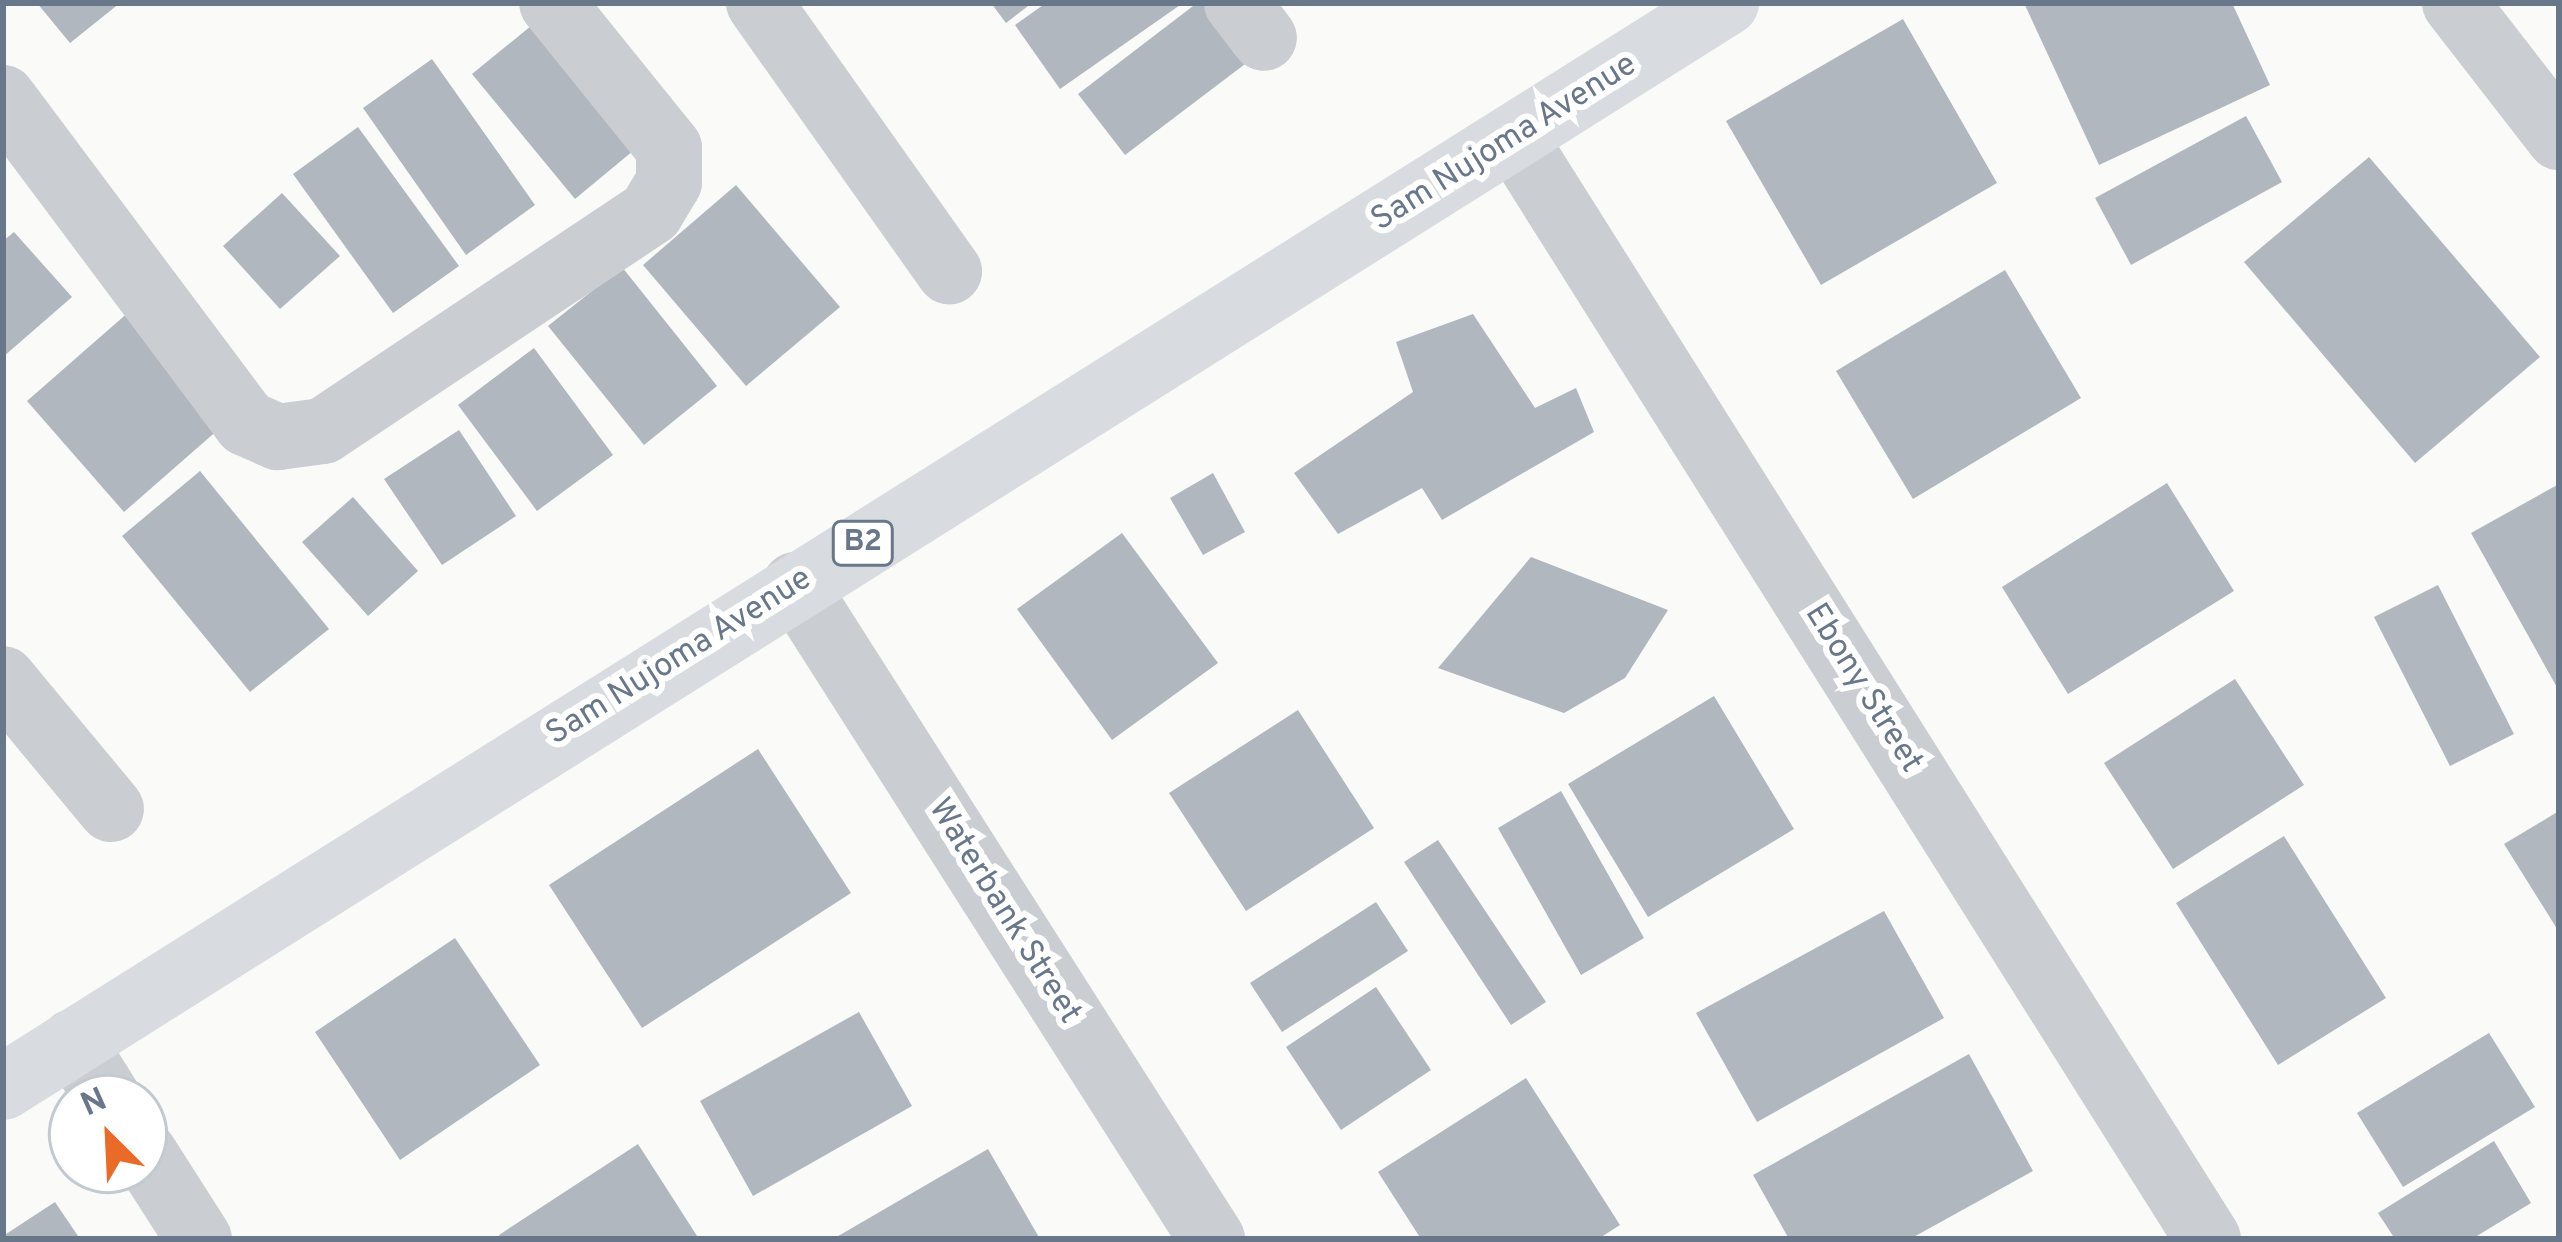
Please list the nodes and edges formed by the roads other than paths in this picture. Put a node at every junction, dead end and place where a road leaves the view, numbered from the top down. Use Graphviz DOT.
graph roads {
  1 [pos="552,3"];
  2 [pos="759,3"];
  3 [pos="1726,3"];
  4 [pos="2455,3"];
  5 [pos="3,98"];
  6 [pos="2559,136"];
  7 [pos="1515,139"];
  8 [pos="949,271"];
  9 [pos="795,585"];
  10 [pos="3,679"];
  11 [pos="111,809"];
  12 [pos="73,1042"];
  13 [pos="93,1074"];
  14 [pos="3,1087"];
  15 [pos="168,1191"];
  16 [pos="199,1239"];
  17 [pos="1212,1239"];
  18 [pos="2208,1239"];
  1 -- 5 [label="street"];
  2 -- 8 [label="street"];
  3 -- 7 [label="highway, Sam Nujoma Avenue / B2"];
  4 -- 6 [label="street"];
  7 -- 9 [label="highway, Sam Nujoma Avenue / B2"];
  7 -- 18 [label="street, Ebony Street"];
  9 -- 12 [label="highway, Sam Nujoma Avenue / B2"];
  9 -- 17 [label="street, Waterbank Street"];
  10 -- 11 [label="street"];
  12 -- 13 [label="street"];
  12 -- 14 [label="highway, Sam Nujoma Avenue / B2"];
  15 -- 16 [label="street"];
}
